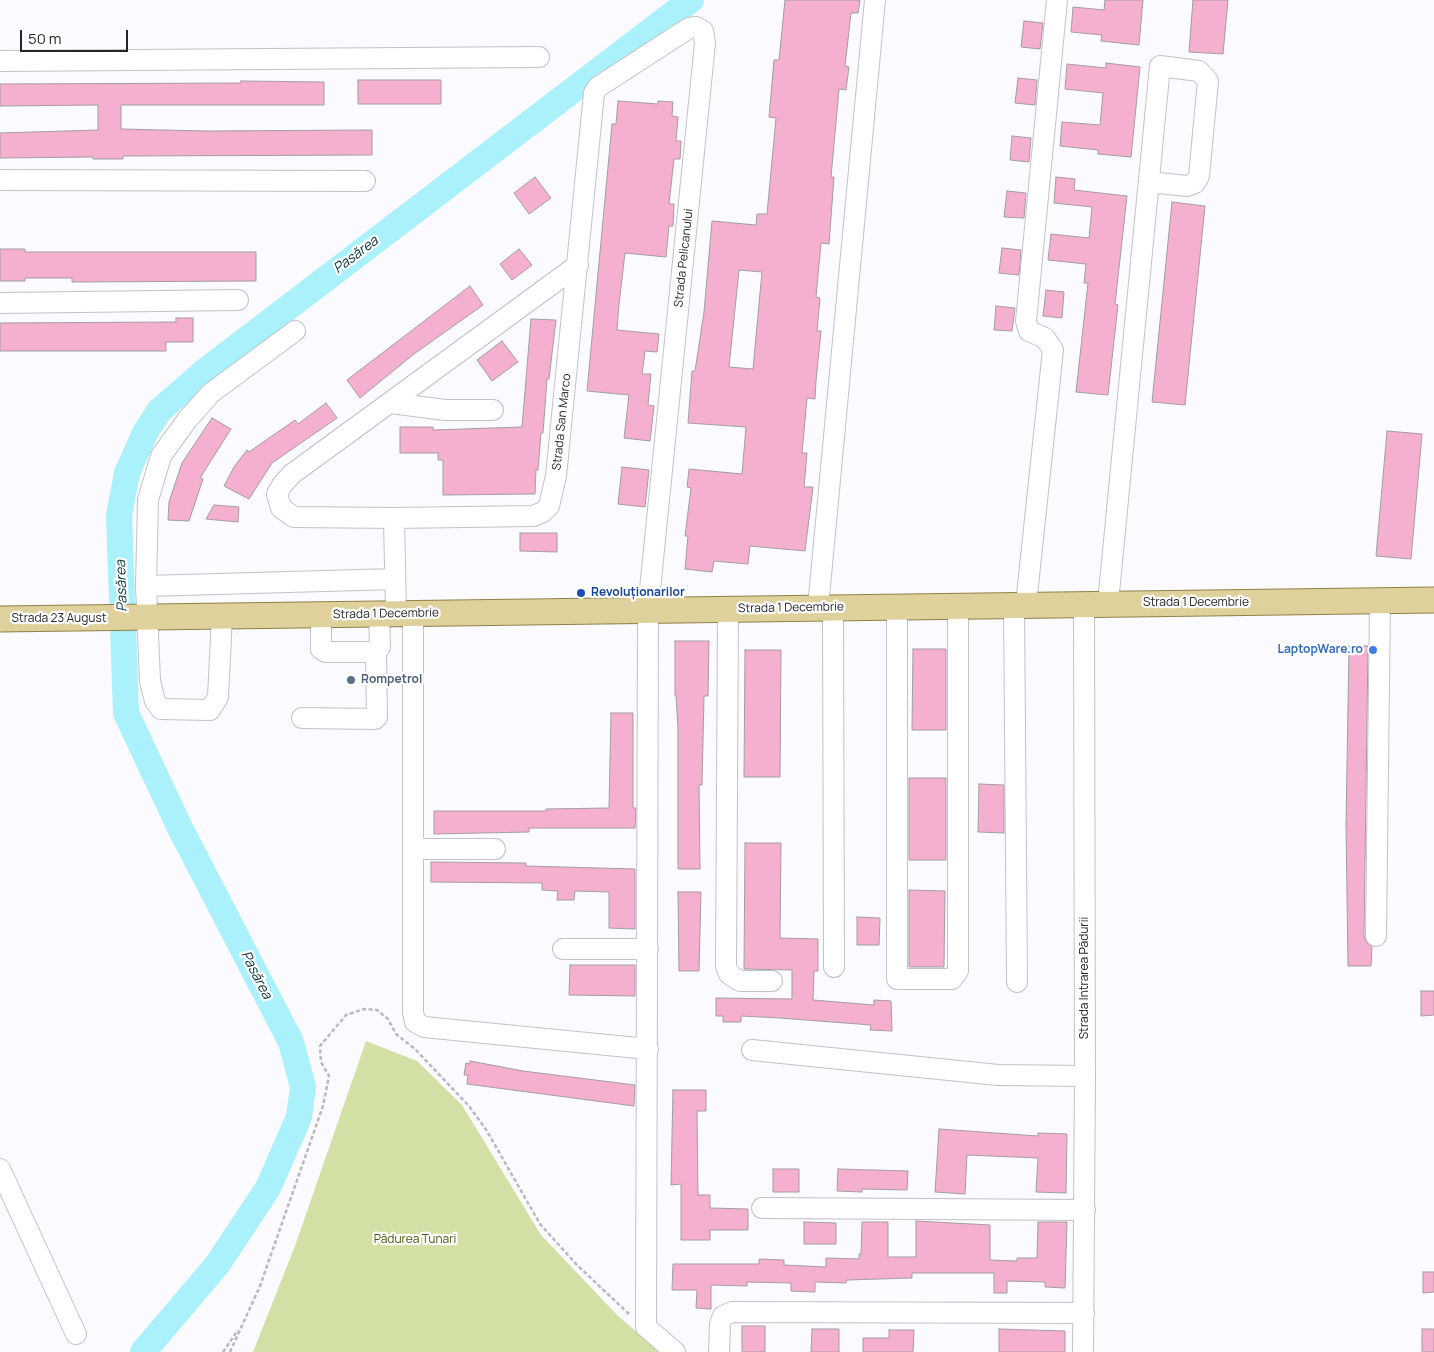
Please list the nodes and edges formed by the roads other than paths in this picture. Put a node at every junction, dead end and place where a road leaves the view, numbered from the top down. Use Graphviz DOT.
graph roads {
  1 [pos="875,0"];
  2 [pos="1057,0"];
  3 [pos="539,57"];
  4 [pos="0,61"];
  5 [pos="598,87"];
  6 [pos="0,180"];
  7 [pos="366,181"];
  8 [pos="1149,182"];
  9 [pos="578,264"];
  10 [pos="238,300"];
  11 [pos="0,303"];
  12 [pos="295,331"];
  13 [pos="391,403"];
  14 [pos="493,410"];
  15 [pos="394,518"];
  16 [pos="395,579"];
  17 [pos="146,586"];
  18 [pos="1434,600"];
  19 [pos="1380,601"];
  20 [pos="1096,603"];
  21 [pos="1020,604"];
  22 [pos="897,606"];
  23 [pos="958,606"];
  24 [pos="825,607"];
  25 [pos="728,609"];
  26 [pos="648,610"];
  27 [pos="396,614"];
  28 [pos="321,615"];
  29 [pos="222,616"];
  30 [pos="148,618"];
  31 [pos="0,619"];
  32 [pos="376,652"];
  33 [pos="302,718"];
  34 [pos="413,849"];
  35 [pos="495,849"];
  36 [pos="1376,936"];
  37 [pos="563,949"];
  38 [pos="648,949"];
  39 [pos="834,967"];
  40 [pos="772,981"];
  41 [pos="1017,982"];
  42 [pos="648,1049"];
  43 [pos="752,1050"];
  44 [pos="1085,1076"];
  45 [pos="0,1169"];
  46 [pos="762,1208"];
  47 [pos="1085,1210"];
  48 [pos="1084,1313"];
  49 [pos="76,1334"];
  50 [pos="676,1352"];
  51 [pos="719,1352"];
  52 [pos="1083,1352"];
  1 -- 24 [label="street"];
  2 -- 21 [label="street"];
  3 -- 4 [label="street"];
  5 -- 9 [label="street, Strada San Marco"];
  5 -- 26 [label="street, Strada Pelicanului"];
  6 -- 7 [label="street"];
  8 -- 8 [label="street, Strada Intrarea Pădurii"];
  8 -- 20 [label="street, Strada Intrarea Pădurii"];
  9 -- 13 [label="street"];
  9 -- 15 [label="street, Strada San Marco"];
  10 -- 11 [label="street"];
  12 -- 17 [label="street"];
  13 -- 14 [label="street"];
  13 -- 15 [label="street"];
  15 -- 16 [label="street"];
  16 -- 17 [label="street"];
  16 -- 27 [label="street"];
  17 -- 30 [label="street"];
  18 -- 19 [label="main road, Strada 1 Decembrie"];
  19 -- 20 [label="main road, Strada 1 Decembrie"];
  19 -- 36 [label="street"];
  20 -- 21 [label="main road, Strada 1 Decembrie"];
  20 -- 44 [label="street, Strada Intrarea Pădurii"];
  21 -- 23 [label="main road, Strada 1 Decembrie"];
  21 -- 41 [label="street"];
  22 -- 23 [label="main road, Strada 1 Decembrie"];
  22 -- 23 [label="street"];
  22 -- 24 [label="main road, Strada 1 Decembrie"];
  24 -- 25 [label="main road, Strada 1 Decembrie"];
  24 -- 39 [label="street"];
  25 -- 26 [label="main road, Strada 1 Decembrie"];
  25 -- 40 [label="street"];
  26 -- 27 [label="main road, Strada 1 Decembrie"];
  26 -- 38 [label="street"];
  27 -- 28 [label="main road, Strada 1 Decembrie"];
  27 -- 32 [label="street"];
  27 -- 34 [label="street"];
  28 -- 29 [label="main road, Strada 1 Decembrie"];
  28 -- 32 [label="street"];
  29 -- 30 [label="main road, Strada 1 Decembrie"];
  29 -- 30 [label="street"];
  30 -- 31 [label="main road, Strada 23 August"];
  32 -- 33 [label="street"];
  34 -- 35 [label="street"];
  34 -- 42 [label="street"];
  37 -- 38 [label="street"];
  38 -- 42 [label="street"];
  42 -- 50 [label="street"];
  43 -- 44 [label="street"];
  44 -- 47 [label="street, Strada Intrarea Pădurii"];
  45 -- 49 [label="street"];
  46 -- 47 [label="street"];
  47 -- 48 [label="street, Strada Intrarea Pădurii"];
  48 -- 51 [label="street"];
  48 -- 52 [label="street, Strada Intrarea Pădurii"];
}
